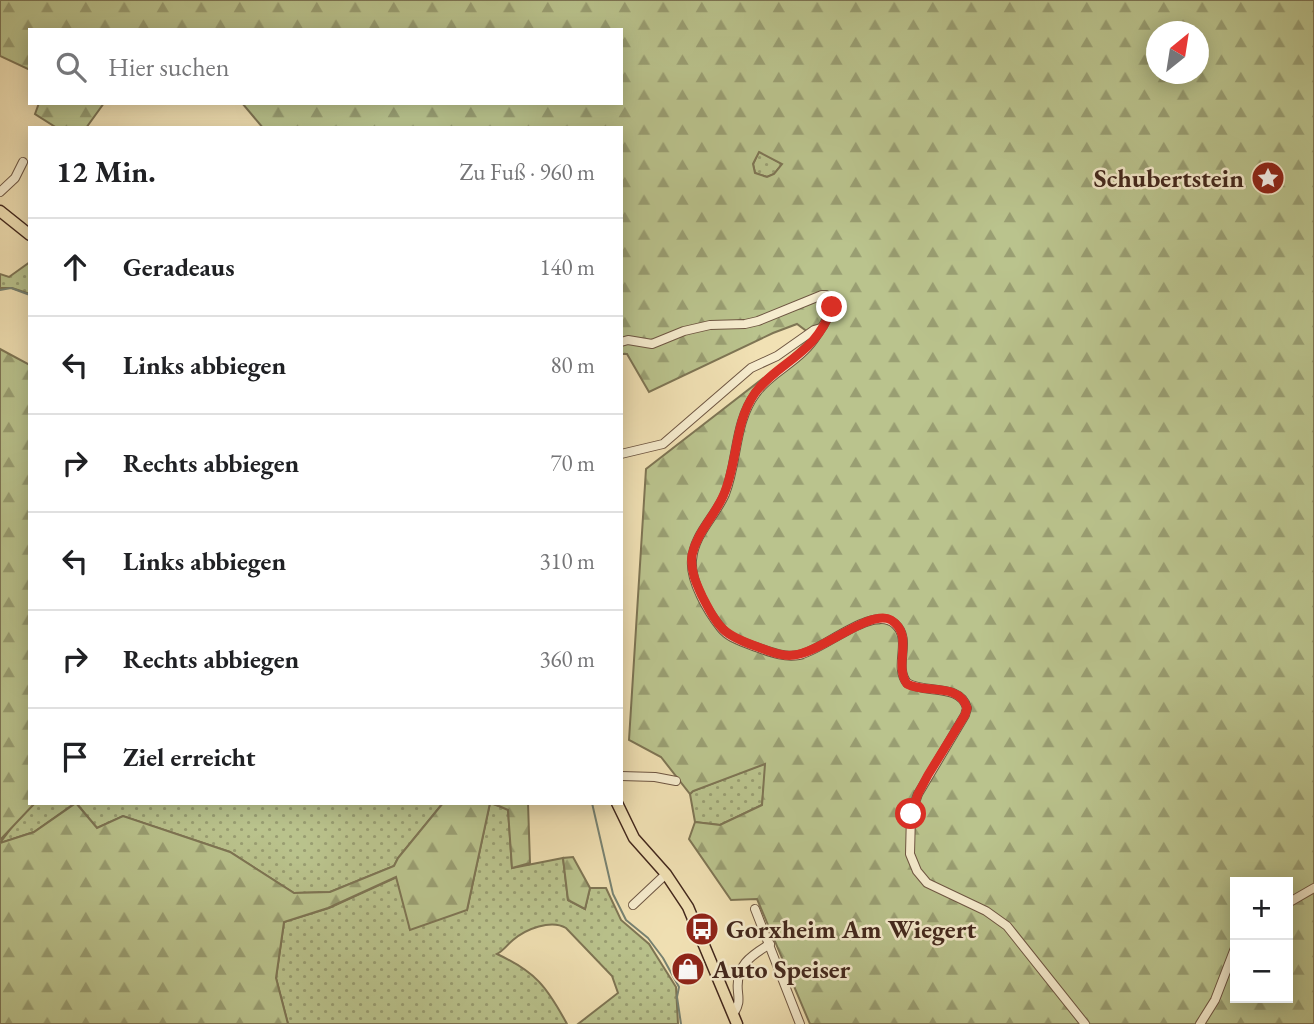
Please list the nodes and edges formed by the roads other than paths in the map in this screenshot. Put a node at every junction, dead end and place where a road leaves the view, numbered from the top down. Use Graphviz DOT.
graph roads {
  1 [pos="23,162"];
  2 [pos="0,192"];
  3 [pos="0,211"];
  4 [pos="28,233"];
  5 [pos="821,328"];
  6 [pos="623,342"];
  7 [pos="623,454"];
  8 [pos="623,776"];
  9 [pos="676,780"];
  10 [pos="618,805"];
  11 [pos="666,874"];
  12 [pos="1314,888"];
  13 [pos="1293,900"];
  14 [pos="633,905"];
  15 [pos="755,909"];
  16 [pos="770,944"];
  17 [pos="1230,961"];
  18 [pos="736,1018"];
  19 [pos="800,1024"];
  20 [pos="1085,1024"];
  21 [pos="1200,1024"];
  1 -- 2 [label="street"];
  3 -- 4 [label="main road"];
  5 -- 6 [label="street"];
  5 -- 7 [label="street"];
  5 -- 20 [label="street"];
  8 -- 9 [label="street"];
  10 -- 11 [label="main road"];
  11 -- 14 [label="street"];
  11 -- 18 [label="main road"];
  12 -- 13 [label="street"];
  15 -- 16 [label="street"];
  16 -- 18 [label="street"];
  16 -- 19 [label="street"];
  17 -- 21 [label="street"];
}
